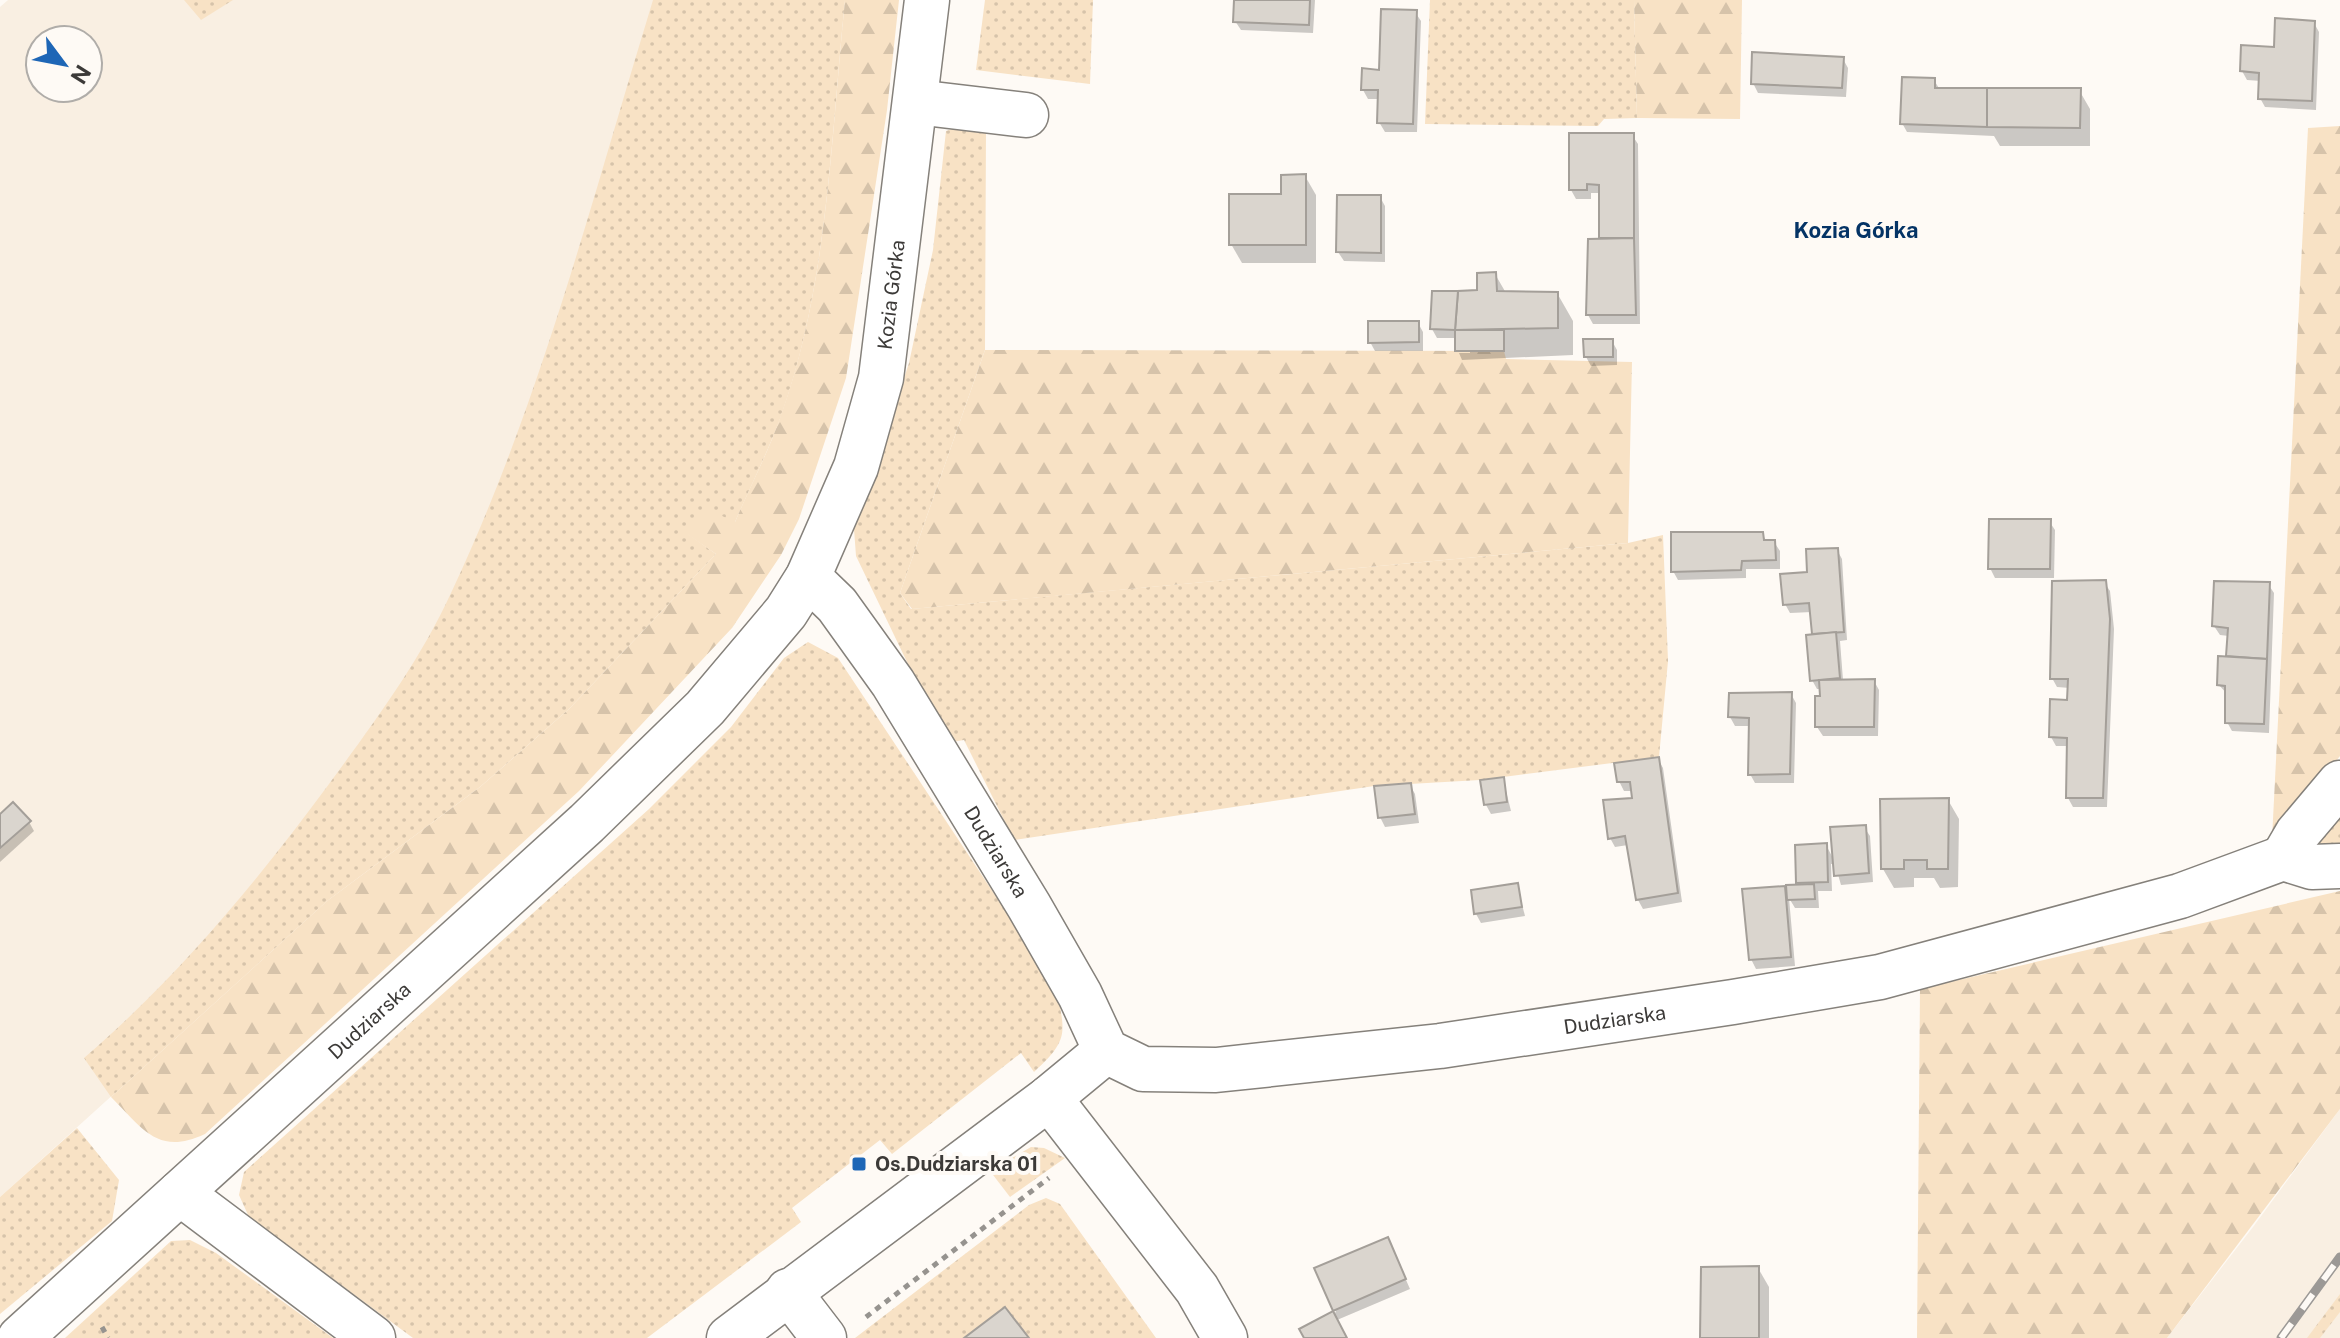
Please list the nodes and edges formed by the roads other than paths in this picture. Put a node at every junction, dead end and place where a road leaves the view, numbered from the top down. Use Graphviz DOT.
graph roads {
  1 [pos="927,0"];
  2 [pos="916,102"];
  3 [pos="1026,115"];
  4 [pos="808,577"];
  5 [pos="2340,783"];
  6 [pos="2283,858"];
  7 [pos="2340,866"];
  8 [pos="1106,1051"];
  9 [pos="1049,1098"];
  10 [pos="180,1193"];
  11 [pos="788,1291"];
  12 [pos="20,1338"];
  13 [pos="373,1338"];
  14 [pos="729,1338"];
  15 [pos="824,1338"];
  16 [pos="1225,1338"];
  1 -- 2 [label="street, Kozia Górka"];
  2 -- 3 [label="street"];
  2 -- 4 [label="street, Kozia Górka"];
  4 -- 8 [label="street, Dudziarska"];
  4 -- 10 [label="street, Dudziarska"];
  5 -- 6 [label="street"];
  6 -- 7 [label="street"];
  6 -- 8 [label="street, Dudziarska"];
  8 -- 9 [label="street"];
  9 -- 11 [label="street"];
  9 -- 16 [label="street"];
  10 -- 12 [label="street, Dudziarska"];
  10 -- 13 [label="street"];
  11 -- 14 [label="street"];
  11 -- 15 [label="street"];
}
